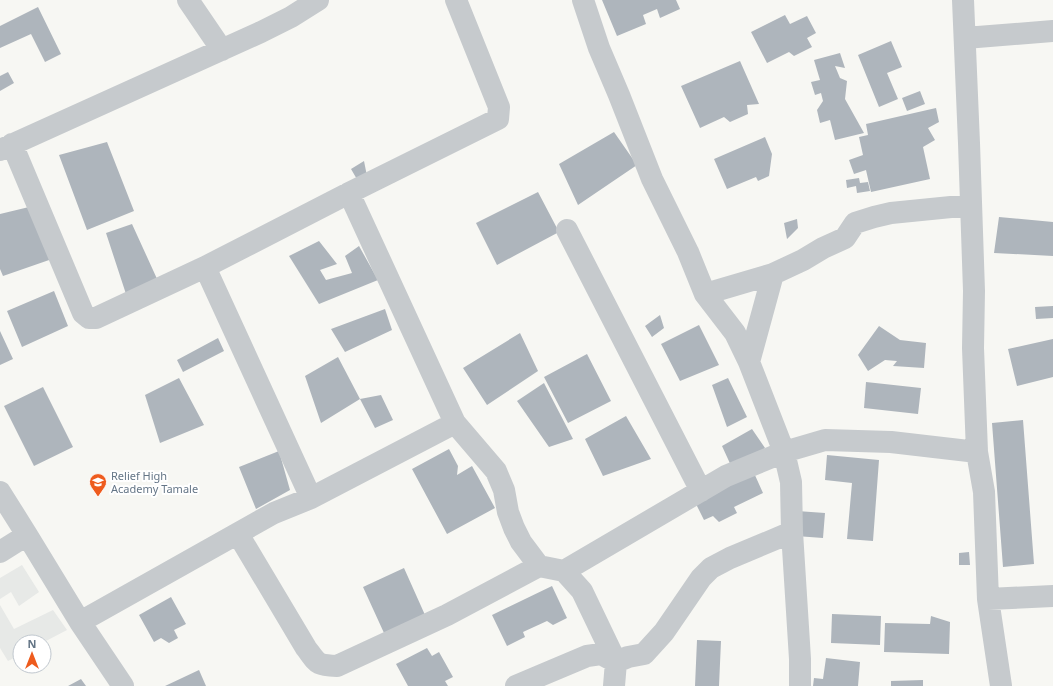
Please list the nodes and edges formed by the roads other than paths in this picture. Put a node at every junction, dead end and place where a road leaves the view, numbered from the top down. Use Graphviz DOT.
graph roads {
  1 [pos="188,0"];
  2 [pos="318,0"];
  3 [pos="456,0"];
  4 [pos="583,0"];
  5 [pos="963,0"];
  6 [pos="1053,31"];
  7 [pos="965,38"];
  8 [pos="222,50"];
  9 [pos="6,147"];
  10 [pos="349,193"];
  11 [pos="971,205"];
  12 [pos="567,230"];
  13 [pos="205,267"];
  14 [pos="773,274"];
  15 [pos="705,294"];
  16 [pos="750,362"];
  17 [pos="455,423"];
  18 [pos="784,452"];
  19 [pos="977,452"];
  20 [pos="701,490"];
  21 [pos="0,492"];
  22 [pos="311,498"];
  23 [pos="792,532"];
  24 [pos="238,534"];
  25 [pos="27,535"];
  26 [pos="0,552"];
  27 [pos="538,566"];
  28 [pos="564,571"];
  29 [pos="1053,596"];
  30 [pos="988,599"];
  31 [pos="80,622"];
  32 [pos="616,662"];
  33 [pos="123,686"];
  34 [pos="516,686"];
  35 [pos="614,686"];
  36 [pos="800,686"];
  37 [pos="1001,686"];
  1 -- 8 [label="street"];
  2 -- 8 [label="street"];
  3 -- 10 [label="street"];
  4 -- 15 [label="street"];
  5 -- 7 [label="street"];
  6 -- 7 [label="street"];
  7 -- 11 [label="street"];
  8 -- 9 [label="street"];
  9 -- 13 [label="street"];
  10 -- 13 [label="street"];
  10 -- 17 [label="street"];
  11 -- 14 [label="street"];
  11 -- 19 [label="street"];
  12 -- 20 [label="street"];
  13 -- 22 [label="street"];
  14 -- 15 [label="street"];
  14 -- 16 [label="street"];
  15 -- 16 [label="street"];
  16 -- 18 [label="street"];
  17 -- 22 [label="street"];
  17 -- 27 [label="street"];
  18 -- 19 [label="street"];
  18 -- 20 [label="street"];
  18 -- 23 [label="street"];
  19 -- 30 [label="street"];
  20 -- 28 [label="street"];
  21 -- 25 [label="street"];
  22 -- 24 [label="street"];
  23 -- 32 [label="street"];
  23 -- 36 [label="street"];
  24 -- 27 [label="street"];
  24 -- 31 [label="street"];
  25 -- 26 [label="street"];
  25 -- 31 [label="street"];
  27 -- 28 [label="street"];
  28 -- 32 [label="street"];
  29 -- 30 [label="street"];
  30 -- 37 [label="street"];
  31 -- 33 [label="street"];
  32 -- 34 [label="street"];
  32 -- 35 [label="street"];
}
